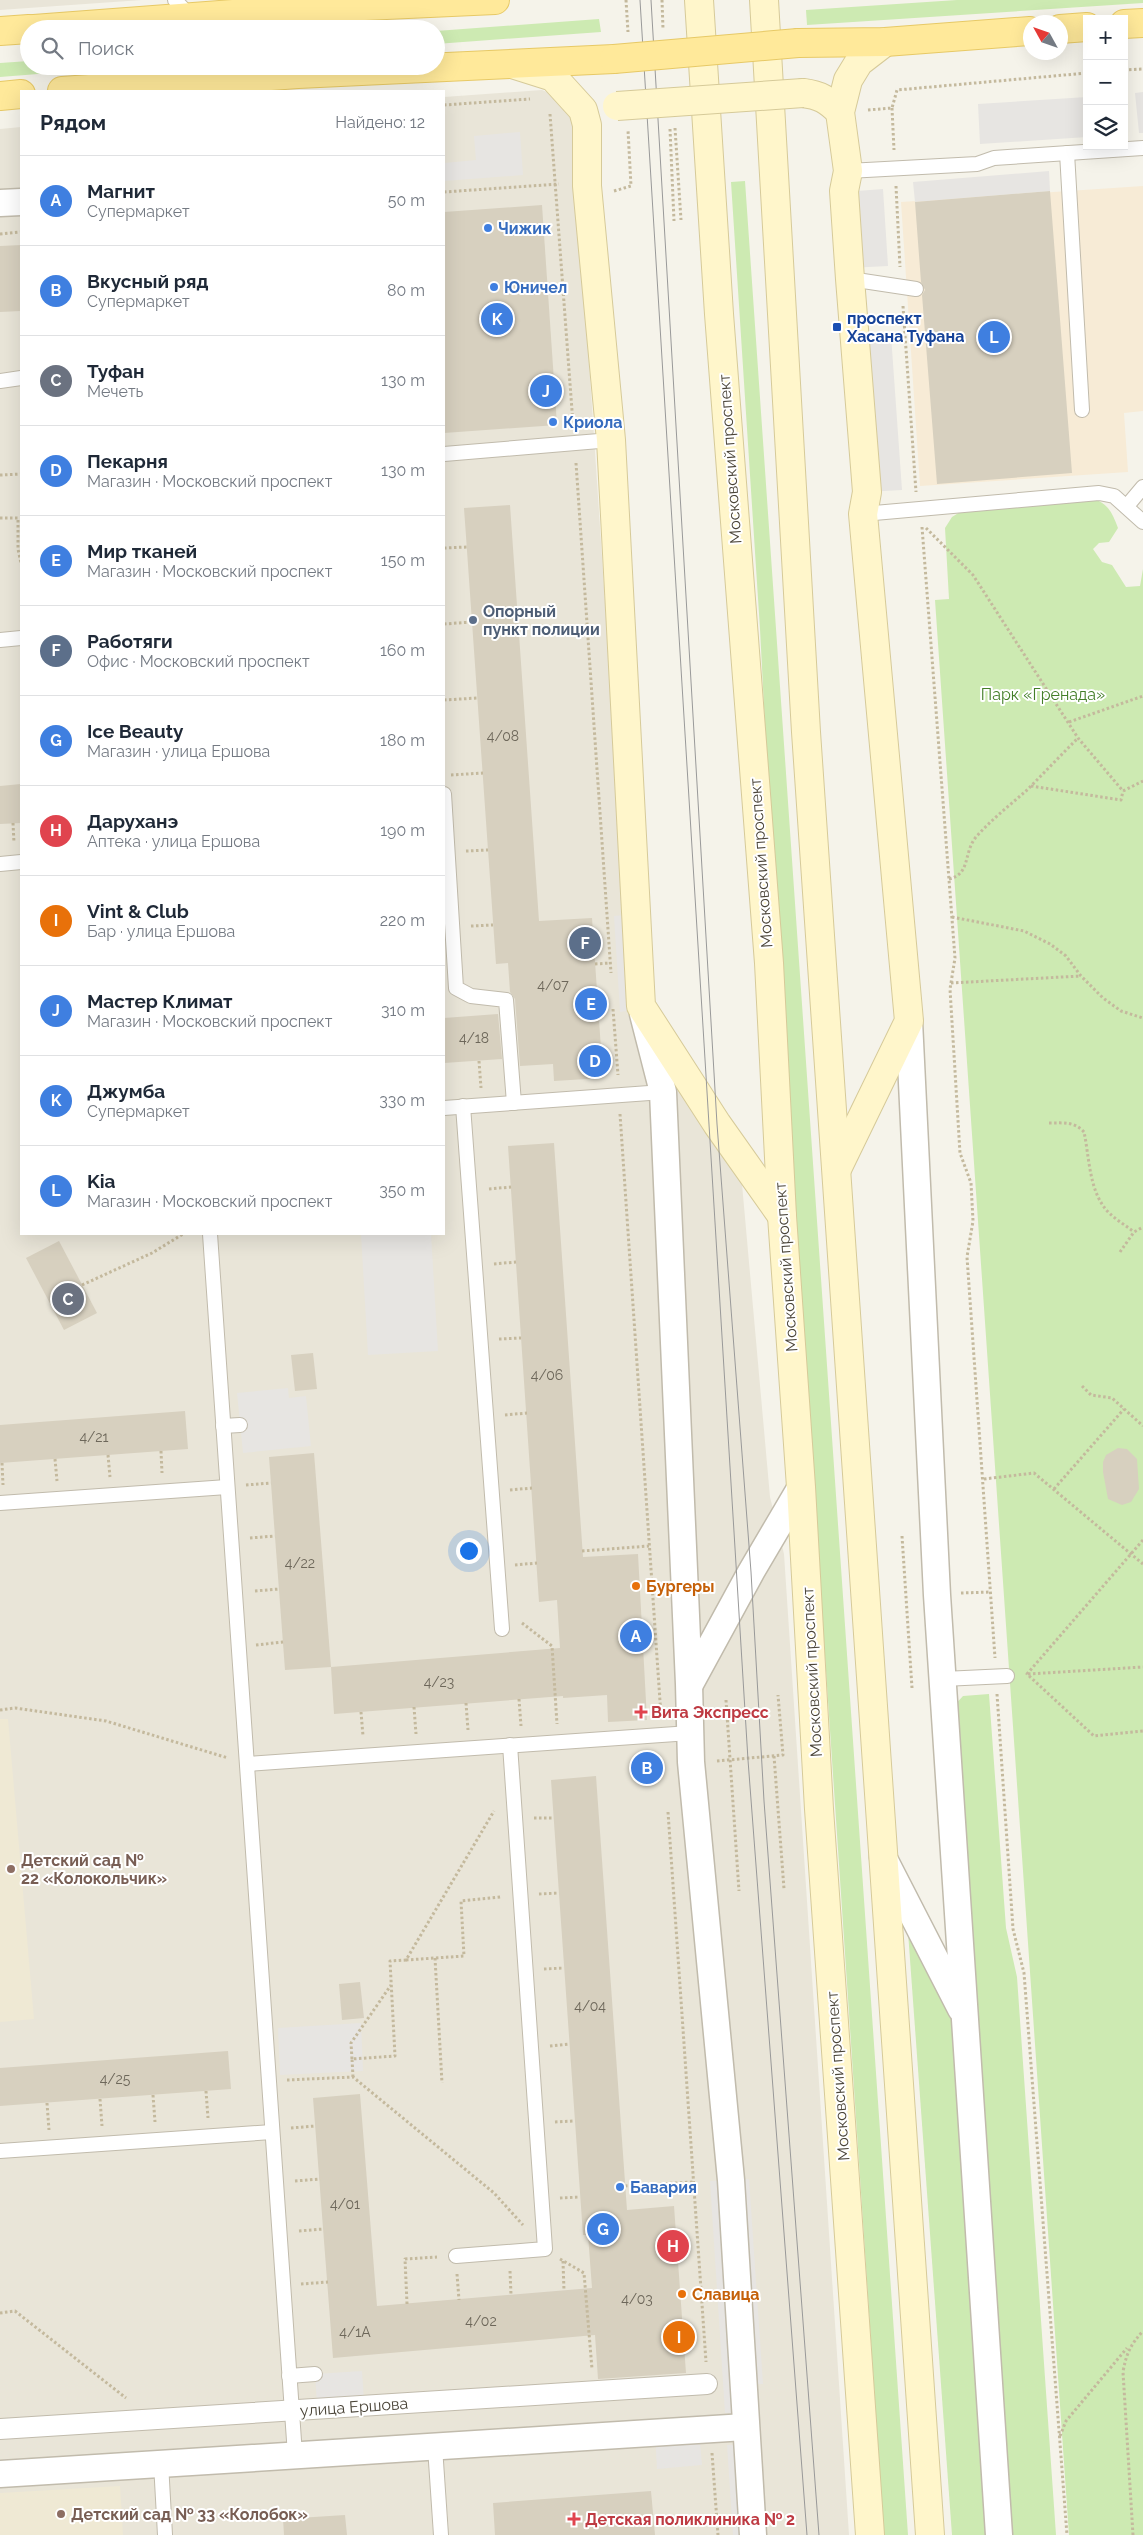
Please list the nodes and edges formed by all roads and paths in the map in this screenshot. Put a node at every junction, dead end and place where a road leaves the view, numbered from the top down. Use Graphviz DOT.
graph roads {
  1 [pos="494,0"];
  2 [pos="699,0"];
  3 [pos="764,0"];
  4 [pos="183,8"];
  5 [pos="98,20"];
  6 [pos="1143,23"];
  7 [pos="1128,24"];
  8 [pos="1083,27"];
  9 [pos="1068,28"];
  10 [pos="20,30"];
  11 [pos="0,31"];
  12 [pos="1023,32"];
  13 [pos="885,42"];
  14 [pos="515,65"];
  15 [pos="445,68"];
  16 [pos="1143,69"];
  17 [pos="1128,70"];
  18 [pos="1083,73"];
  19 [pos="289,75"];
  20 [pos="180,87"];
  21 [pos="92,90"];
  22 [pos="20,94"];
  23 [pos="0,96"];
  24 [pos="535,99"];
  25 [pos="445,105"];
  26 [pos="550,111"];
  27 [pos="840,112"];
  28 [pos="587,125"];
  29 [pos="670,128"];
  30 [pos="628,134"];
  31 [pos="1128,148"];
  32 [pos="1143,148"];
  33 [pos="1096,150"];
  34 [pos="1067,153"];
  35 [pos="848,171"];
  36 [pos="557,184"];
  37 [pos="631,186"];
  38 [pos="445,192"];
  39 [pos="20,202"];
  40 [pos="0,203"];
  41 [pos="674,221"];
  42 [pos="20,232"];
  43 [pos="0,234"];
  44 [pos="850,279"];
  45 [pos="916,289"];
  46 [pos="20,378"];
  47 [pos="0,381"];
  48 [pos="1082,410"];
  49 [pos="611,440"];
  50 [pos="574,443"];
  51 [pos="445,454"];
  52 [pos="20,474"];
  53 [pos="0,475"];
  54 [pos="1143,487"];
  55 [pos="1127,506"];
  56 [pos="864,514"];
  57 [pos="0,518"];
  58 [pos="20,518"];
  59 [pos="932,522"];
  60 [pos="1143,522"];
  61 [pos="922,523"];
  62 [pos="467,547"];
  63 [pos="445,548"];
  64 [pos="20,557"];
  65 [pos="472,622"];
  66 [pos="445,624"];
  67 [pos="20,638"];
  68 [pos="0,640"];
  69 [pos="1143,696"];
  70 [pos="477,698"];
  71 [pos="445,700"];
  72 [pos="1069,722"];
  73 [pos="1078,738"];
  74 [pos="483,774"];
  75 [pos="445,776"];
  76 [pos="1143,781"];
  77 [pos="1031,786"];
  78 [pos="1123,791"];
  79 [pos="445,810"];
  80 [pos="20,862"];
  81 [pos="0,864"];
  82 [pos="949,879"];
  83 [pos="952,917"];
  84 [pos="610,963"];
  85 [pos="595,964"];
  86 [pos="1081,976"];
  87 [pos="611,982"];
  88 [pos="951,983"];
  89 [pos="612,1001"];
  90 [pos="641,1006"];
  91 [pos="1143,1018"];
  92 [pos="909,1021"];
  93 [pos="479,1061"];
  94 [pos="662,1092"];
  95 [pos="619,1095"];
  96 [pos="514,1102"];
  97 [pos="482,1105"];
  98 [pos="464,1106"];
  99 [pos="445,1108"];
  100 [pos="1049,1123"];
  101 [pos="836,1170"];
  102 [pos="782,1216"];
  103 [pos="1143,1227"];
  104 [pos="1134,1232"];
  105 [pos="181,1235"];
  106 [pos="210,1235"];
  107 [pos="1120,1252"];
  108 [pos="82,1285"];
  109 [pos="1082,1386"];
  110 [pos="1124,1409"];
  111 [pos="240,1424"];
  112 [pos="223,1426"];
  113 [pos="1143,1426"];
  114 [pos="984,1479"];
  115 [pos="227,1487"];
  116 [pos="801,1487"];
  117 [pos="1054,1489"];
  118 [pos="0,1503"];
  119 [pos="902,1536"];
  120 [pos="1143,1540"];
  121 [pos="650,1546"];
  122 [pos="582,1551"];
  123 [pos="1131,1554"];
  124 [pos="1143,1564"];
  125 [pos="279,1589"];
  126 [pos="235,1593"];
  127 [pos="501,1608"];
  128 [pos="502,1629"];
  129 [pos="283,1642"];
  130 [pos="238,1646"];
  131 [pos="1143,1668"];
  132 [pos="1027,1674"];
  133 [pos="1002,1676"];
  134 [pos="943,1680"];
  135 [pos="689,1684"];
  136 [pos="912,1688"];
  137 [pos="778,1696"];
  138 [pos="520,1699"];
  139 [pos="726,1700"];
  140 [pos="466,1703"];
  141 [pos="414,1707"];
  142 [pos="0,1710"];
  143 [pos="361,1712"];
  144 [pos="1143,1731"];
  145 [pos="690,1733"];
  146 [pos="662,1734"];
  147 [pos="558,1742"];
  148 [pos="516,1745"];
  149 [pos="469,1748"];
  150 [pos="417,1752"];
  151 [pos="364,1756"];
  152 [pos="774,1756"];
  153 [pos="731,1760"];
  154 [pos="690,1762"];
  155 [pos="247,1764"];
  156 [pos="512,1781"];
  157 [pos="668,1811"];
  158 [pos="882,1855"];
  159 [pos="784,1890"];
  160 [pos="740,1891"];
  161 [pos="520,1895"];
  162 [pos="434,1958"];
  163 [pos="406,1960"];
  164 [pos="392,1985"];
  165 [pos="966,2019"];
  166 [pos="352,2059"];
  167 [pos="353,2077"];
  168 [pos="269,2081"];
  169 [pos="442,2083"];
  170 [pos="206,2091"];
  171 [pos="153,2095"];
  172 [pos="100,2099"];
  173 [pos="47,2103"];
  174 [pos="272,2132"];
  175 [pos="209,2136"];
  176 [pos="157,2140"];
  177 [pos="104,2144"];
  178 [pos="50,2148"];
  179 [pos="0,2151"];
  180 [pos="693,2182"];
  181 [pos="625,2186"];
  182 [pos="324,2229"];
  183 [pos="279,2232"];
  184 [pos="545,2250"];
  185 [pos="456,2256"];
  186 [pos="562,2261"];
  187 [pos="328,2282"];
  188 [pos="283,2285"];
  189 [pos="564,2291"];
  190 [pos="459,2300"];
  191 [pos="407,2304"];
  192 [pos="0,2313"];
  193 [pos="1143,2331"];
  194 [pos="1131,2343"];
  195 [pos="315,2374"];
  196 [pos="290,2376"];
  197 [pos="708,2384"];
  198 [pos="594,2392"];
  199 [pos="292,2411"];
  200 [pos="154,2419"];
  201 [pos="745,2427"];
  202 [pos="0,2429"];
  203 [pos="711,2430"];
  204 [pos="1060,2437"];
  205 [pos="435,2446"];
  206 [pos="295,2455"];
  207 [pos="161,2463"];
  208 [pos="0,2474"];
  209 [pos="165,2535"];
  210 [pos="441,2535"];
  211 [pos="718,2535"];
  212 [pos="753,2535"];
  213 [pos="870,2535"];
  214 [pos="930,2535"];
  215 [pos="999,2535"];
  216 [pos="1067,2535"];
  217 [pos="1133,2535"];
  1 -- 4 [label="main road"];
  2 -- 102 [label="main road, Московский проспект"];
  3 -- 101 [label="main road"];
  4 -- 5 [label="main road"];
  6 -- 7 [label="main road"];
  8 -- 9 [label="main road"];
  10 -- 11 [label="main road"];
  12 -- 13 [label="main road"];
  13 -- 14 [label="main road, bridge"];
  13 -- 27 [label="main road"];
  14 -- 15 [label="main road"];
  14 -- 28 [label="main road"];
  16 -- 17 [label="path"];
  18 -- 27 [label="path"];
  19 -- 20 [label="main road"];
  20 -- 21 [label="main road"];
  22 -- 23 [label="main road"];
  24 -- 25 [label="path"];
  26 -- 36 [label="path"];
  27 -- 28 [label="main road, bridge"];
  27 -- 35 [label="main road"];
  28 -- 49 [label="main road"];
  29 -- 41 [label="path"];
  30 -- 37 [label="path"];
  31 -- 32 [label="lane"];
  33 -- 34 [label="lane"];
  34 -- 35 [label="lane"];
  34 -- 48 [label="lane"];
  35 -- 44 [label="main road"];
  36 -- 38 [label="path"];
  36 -- 50 [label="path"];
  39 -- 40 [label="street"];
  42 -- 43 [label="path"];
  44 -- 45 [label="lane"];
  44 -- 56 [label="main road"];
  46 -- 47 [label="lane"];
  49 -- 50 [label="lane"];
  49 -- 90 [label="main road"];
  50 -- 51 [label="lane"];
  50 -- 84 [label="path"];
  52 -- 53 [label="path"];
  54 -- 55 [label="lane"];
  55 -- 56 [label="lane"];
  55 -- 60 [label="lane"];
  56 -- 92 [label="main road"];
  57 -- 58 [label="path"];
  58 -- 64 [label="path"];
  59 -- 61 [label="path"];
  61 -- 72 [label="path"];
  61 -- 82 [label="path"];
  62 -- 63 [label="path"];
  65 -- 66 [label="path"];
  67 -- 68 [label="lane"];
  69 -- 72 [label="path"];
  70 -- 71 [label="path"];
  72 -- 73 [label="path"];
  73 -- 77 [label="path"];
  73 -- 78 [label="path"];
  74 -- 75 [label="path"];
  76 -- 78 [label="path"];
  77 -- 78 [label="path"];
  77 -- 82 [label="path"];
  79 -- 96 [label="lane"];
  80 -- 81 [label="lane"];
  82 -- 83 [label="path"];
  83 -- 86 [label="path"];
  83 -- 88 [label="path"];
  84 -- 85 [label="path"];
  84 -- 87 [label="path"];
  86 -- 88 [label="path"];
  86 -- 91 [label="path"];
  88 -- 114 [label="path"];
  89 -- 95 [label="path"];
  90 -- 94 [label="street"];
  90 -- 102 [label="main road"];
  92 -- 101 [label="main road"];
  92 -- 134 [label="street"];
  93 -- 97 [label="path"];
  94 -- 95 [label="lane"];
  94 -- 135 [label="street"];
  95 -- 96 [label="lane"];
  95 -- 121 [label="path"];
  96 -- 97 [label="lane"];
  97 -- 98 [label="lane"];
  98 -- 99 [label="lane"];
  98 -- 127 [label="lane"];
  100 -- 104 [label="path"];
  101 -- 158 [label="main road"];
  102 -- 116 [label="main road, Московский проспект"];
  103 -- 104 [label="path"];
  104 -- 107 [label="path"];
  105 -- 108 [label="path"];
  106 -- 112 [label="lane"];
  109 -- 110 [label="path"];
  110 -- 113 [label="path"];
  110 -- 117 [label="path"];
  111 -- 112 [label="lane"];
  112 -- 115 [label="lane"];
  114 -- 117 [label="path"];
  114 -- 133 [label="path"];
  115 -- 118 [label="lane"];
  115 -- 126 [label="lane"];
  116 -- 135 [label="street"];
  116 -- 213 [label="main road, Московский проспект"];
  117 -- 123 [label="path"];
  119 -- 136 [label="path"];
  120 -- 123 [label="path"];
  121 -- 122 [label="path"];
  121 -- 146 [label="path"];
  123 -- 124 [label="path"];
  123 -- 132 [label="path"];
  125 -- 126 [label="path"];
  126 -- 130 [label="lane"];
  127 -- 128 [label="lane"];
  127 -- 147 [label="path"];
  129 -- 130 [label="path"];
  130 -- 155 [label="lane"];
  131 -- 132 [label="path"];
  132 -- 133 [label="path"];
  132 -- 144 [label="path"];
  133 -- 134 [label="lane"];
  133 -- 204 [label="path"];
  134 -- 165 [label="street"];
  135 -- 145 [label="street"];
  137 -- 152 [label="path"];
  138 -- 148 [label="path"];
  139 -- 153 [label="path"];
  140 -- 149 [label="path"];
  141 -- 150 [label="path"];
  142 -- 155 [label="path"];
  143 -- 151 [label="path"];
  145 -- 146 [label="lane"];
  145 -- 154 [label="street"];
  146 -- 147 [label="lane"];
  147 -- 148 [label="lane"];
  148 -- 149 [label="lane"];
  148 -- 156 [label="lane"];
  149 -- 150 [label="lane"];
  150 -- 151 [label="lane"];
  151 -- 155 [label="lane"];
  152 -- 153 [label="path"];
  152 -- 159 [label="path"];
  153 -- 154 [label="path"];
  153 -- 160 [label="path"];
  154 -- 201 [label="street"];
  155 -- 168 [label="lane"];
  156 -- 161 [label="lane"];
  156 -- 163 [label="path"];
  157 -- 180 [label="path"];
  158 -- 165 [label="street"];
  158 -- 214 [label="main road"];
  161 -- 162 [label="path"];
  161 -- 184 [label="lane"];
  162 -- 163 [label="path"];
  162 -- 169 [label="path"];
  163 -- 164 [label="path"];
  164 -- 166 [label="path"];
  164 -- 166 [label="path"];
  165 -- 215 [label="street"];
  166 -- 167 [label="path"];
  167 -- 168 [label="path"];
  167 -- 184 [label="path"];
  168 -- 174 [label="lane"];
  170 -- 175 [label="path"];
  171 -- 176 [label="path"];
  172 -- 177 [label="path"];
  173 -- 178 [label="path"];
  174 -- 175 [label="lane"];
  174 -- 183 [label="lane"];
  175 -- 176 [label="lane"];
  176 -- 177 [label="lane"];
  177 -- 178 [label="lane"];
  178 -- 179 [label="lane"];
  180 -- 181 [label="path"];
  180 -- 197 [label="path"];
  182 -- 183 [label="path"];
  183 -- 188 [label="lane"];
  184 -- 185 [label="lane"];
  184 -- 186 [label="path"];
  185 -- 190 [label="path"];
  185 -- 191 [label="path"];
  186 -- 189 [label="path"];
  186 -- 198 [label="path"];
  187 -- 188 [label="path"];
  188 -- 196 [label="lane"];
  192 -- 200 [label="path"];
  193 -- 194 [label="path"];
  194 -- 204 [label="path"];
  194 -- 217 [label="path"];
  195 -- 196 [label="lane"];
  196 -- 199 [label="lane"];
  197 -- 198 [label="street, улица Ершова"];
  198 -- 199 [label="street, улица Ершова"];
  199 -- 200 [label="street, улица Ершова"];
  199 -- 206 [label="lane"];
  200 -- 202 [label="street, улица Ершова"];
  201 -- 203 [label="street"];
  201 -- 212 [label="street"];
  203 -- 205 [label="street"];
  203 -- 211 [label="path"];
  204 -- 216 [label="path"];
  205 -- 206 [label="street"];
  205 -- 210 [label="lane"];
  206 -- 207 [label="street"];
  207 -- 208 [label="street"];
  207 -- 209 [label="lane"];
}
